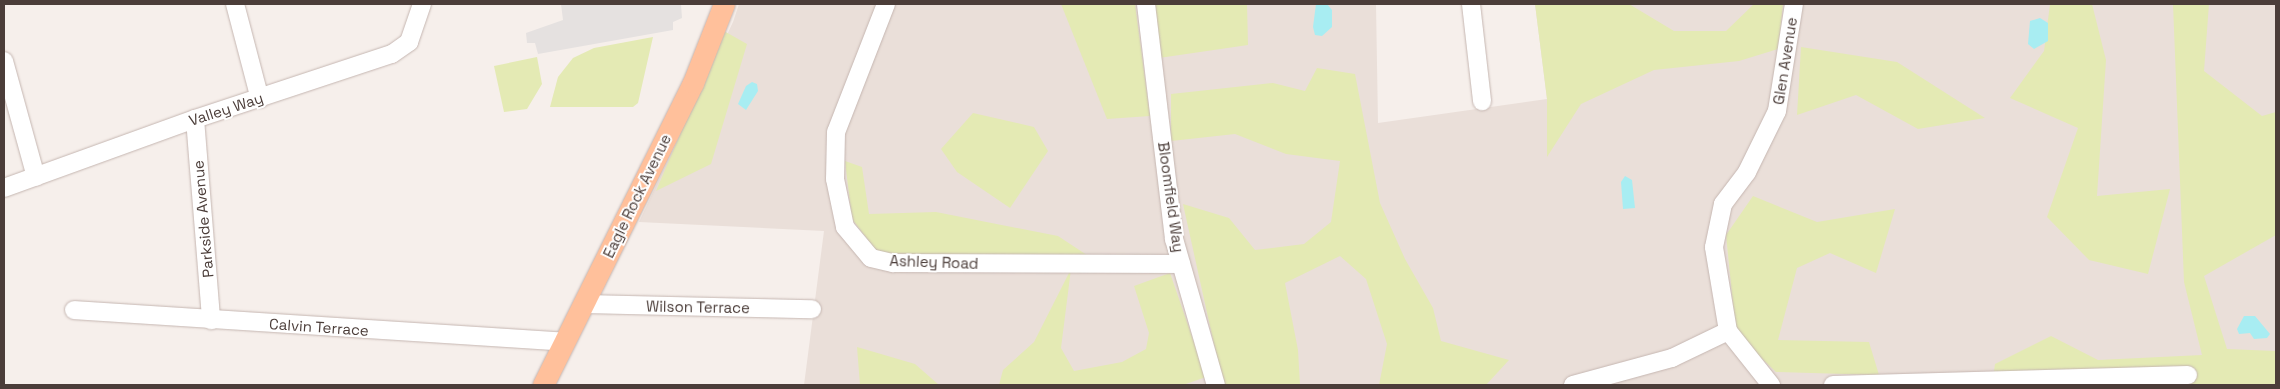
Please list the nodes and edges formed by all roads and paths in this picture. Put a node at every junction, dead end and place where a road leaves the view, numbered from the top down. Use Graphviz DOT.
graph roads {
  1 [pos="235,4"];
  2 [pos="724,4"];
  3 [pos="886,4"];
  4 [pos="1146,4"];
  5 [pos="1471,4"];
  6 [pos="1794,4"];
  7 [pos="419,5"];
  8 [pos="4,61"];
  9 [pos="260,99"];
  10 [pos="1482,101"];
  11 [pos="195,119"];
  12 [pos="36,177"];
  13 [pos="4,188"];
  14 [pos="1181,264"];
  15 [pos="583,304"];
  16 [pos="74,310"];
  17 [pos="812,310"];
  18 [pos="211,320"];
  19 [pos="1728,331"];
  20 [pos="564,342"];
  21 [pos="2188,375"];
  22 [pos="542,385"];
  23 [pos="1216,385"];
  24 [pos="1573,385"];
  25 [pos="1771,385"];
  26 [pos="1833,385"];
  1 -- 9 [label="street"];
  2 -- 15 [label="main road, Eagle Rock Avenue"];
  3 -- 14 [label="street, Ashley Road"];
  4 -- 14 [label="street, Bloomfield Way"];
  5 -- 10 [label="street"];
  6 -- 19 [label="street, Glen Avenue"];
  7 -- 9 [label="street, Valley Way"];
  8 -- 12 [label="street"];
  9 -- 11 [label="street, Valley Way"];
  11 -- 12 [label="street, Valley Way"];
  11 -- 18 [label="street, Parkside Avenue"];
  12 -- 13 [label="street, Valley Way"];
  14 -- 23 [label="street, Bloomfield Way"];
  15 -- 17 [label="street, Wilson Terrace"];
  15 -- 20 [label="main road, Eagle Rock Avenue"];
  16 -- 18 [label="street, Calvin Terrace"];
  18 -- 20 [label="street, Calvin Terrace"];
  19 -- 24 [label="street"];
  19 -- 25 [label="street, Glen Avenue"];
  20 -- 22 [label="main road, Eagle Rock Avenue"];
  21 -- 26 [label="street"];
}
